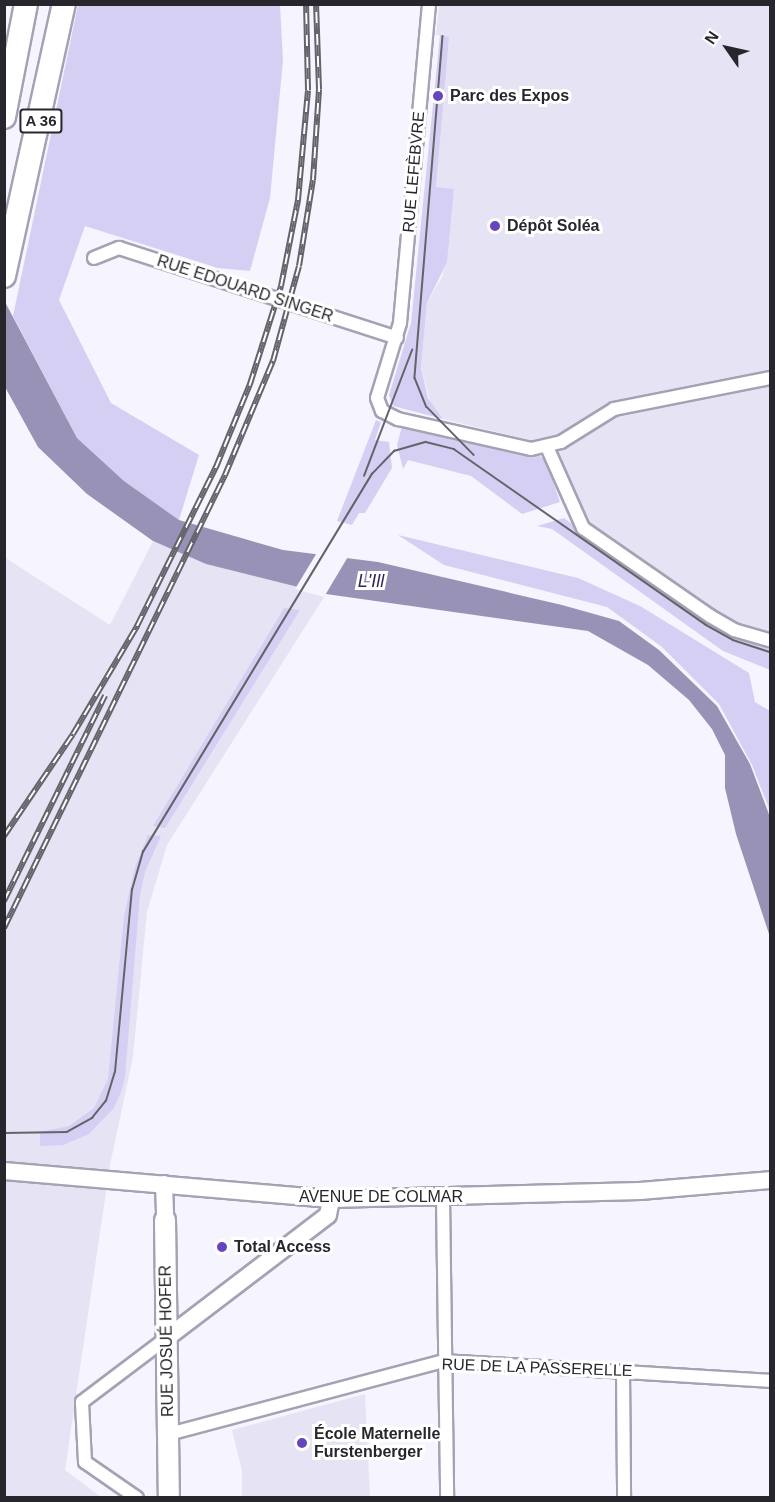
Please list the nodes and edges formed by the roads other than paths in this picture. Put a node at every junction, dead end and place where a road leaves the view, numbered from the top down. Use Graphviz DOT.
graph roads {
  1 [pos="26,4"];
  2 [pos="64,4"];
  3 [pos="429,4"];
  4 [pos="4,117"];
  5 [pos="94,258"];
  6 [pos="4,276"];
  7 [pos="397,338"];
  8 [pos="771,378"];
  9 [pos="548,447"];
  10 [pos="771,640"];
  11 [pos="4,1171"];
  12 [pos="766,1180"];
  13 [pos="164,1185"];
  14 [pos="443,1198"];
  15 [pos="331,1199"];
  16 [pos="165,1220"];
  17 [pos="168,1337"];
  18 [pos="444,1361"];
  19 [pos="623,1371"];
  20 [pos="771,1381"];
  21 [pos="169,1434"];
  22 [pos="137,1497"];
  23 [pos="169,1497"];
  24 [pos="447,1497"];
  25 [pos="624,1497"];
  1 -- 4 [label="highway, A 36"];
  2 -- 6 [label="highway, A 36"];
  3 -- 7 [label="street, RUE LEFÈBVRE"];
  5 -- 7 [label="street, RUE EDOUARD SINGER"];
  7 -- 9 [label="street, RUE LEFÈBVRE"];
  8 -- 9 [label="street"];
  9 -- 10 [label="street"];
  11 -- 13 [label="main road, AVENUE DE COLMAR"];
  12 -- 14 [label="main road, AVENUE DE COLMAR"];
  13 -- 15 [label="main road, AVENUE DE COLMAR"];
  13 -- 16 [label="main road, RUE JOSUÉ HOFER"];
  14 -- 15 [label="main road, AVENUE DE COLMAR"];
  14 -- 18 [label="street"];
  15 -- 17 [label="main road"];
  16 -- 17 [label="main road, RUE JOSUÉ HOFER"];
  17 -- 21 [label="main road, RUE JOSUÉ HOFER"];
  17 -- 22 [label="street"];
  18 -- 19 [label="street, RUE DE LA PASSERELLE"];
  18 -- 21 [label="street, RUE DE LA PASSERELLE"];
  18 -- 24 [label="street"];
  19 -- 20 [label="street, RUE DE LA PASSERELLE"];
  19 -- 25 [label="street"];
  21 -- 23 [label="main road, RUE JOSUÉ HOFER"];
}
